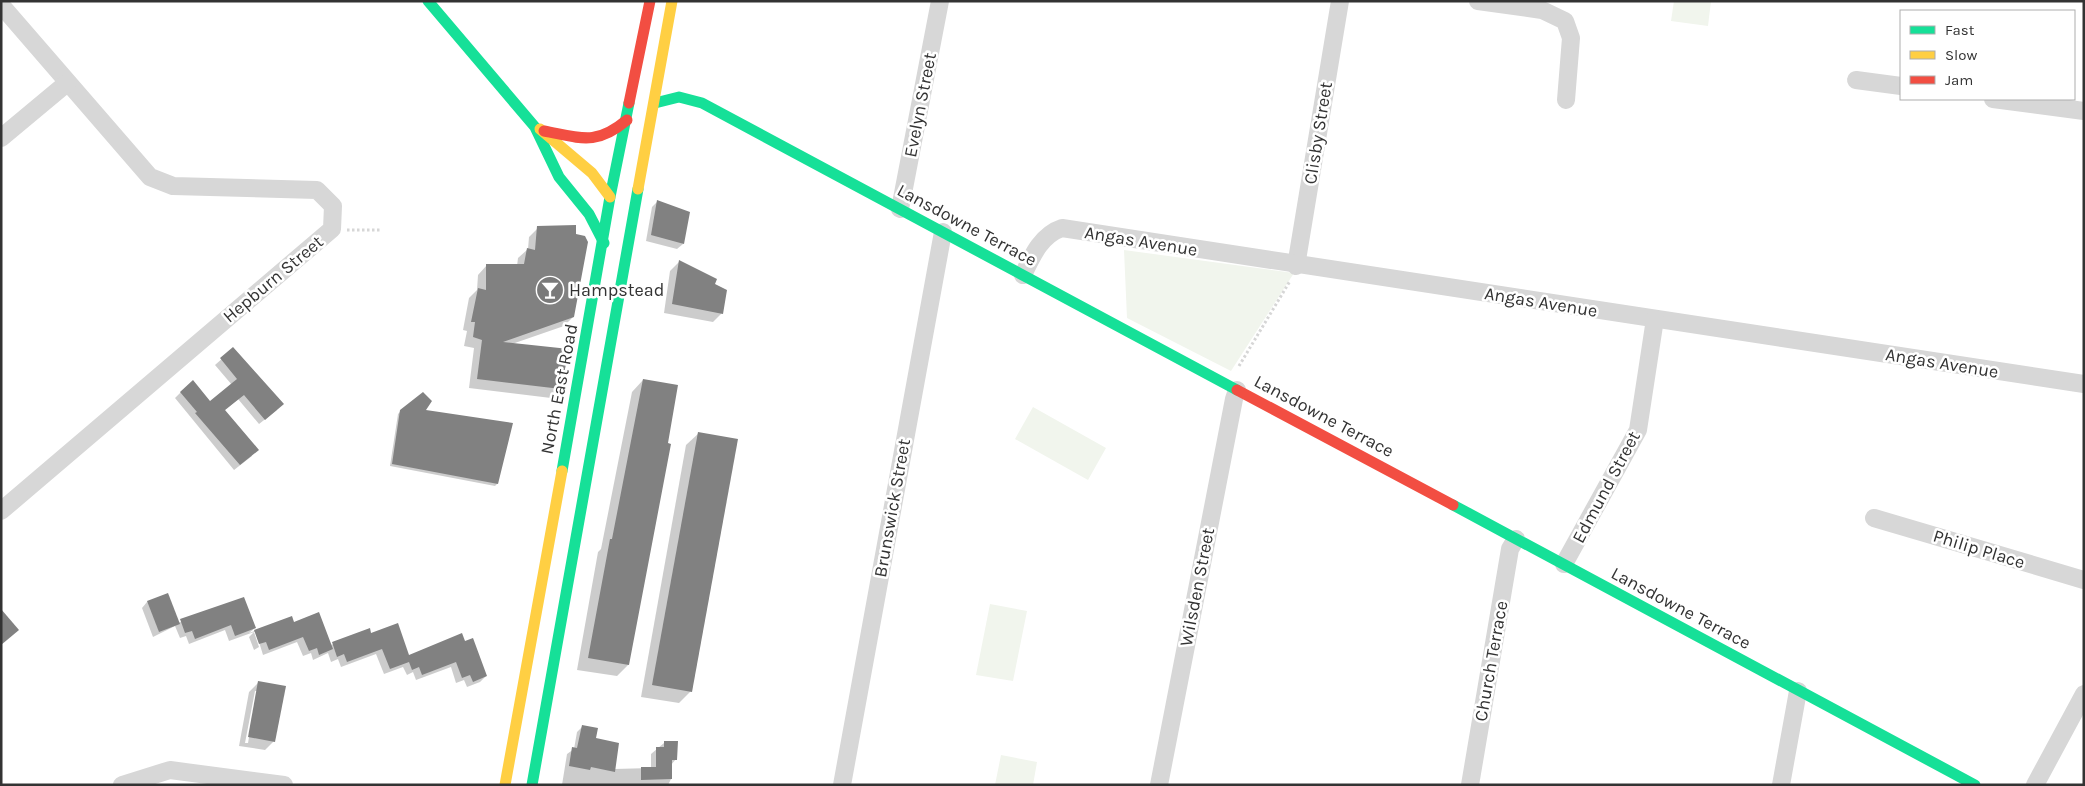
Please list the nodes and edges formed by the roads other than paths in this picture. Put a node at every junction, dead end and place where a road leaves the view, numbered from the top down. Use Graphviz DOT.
graph roads {
  1 [pos="428,1"];
  2 [pos="650,1"];
  3 [pos="672,1"];
  4 [pos="940,1"];
  5 [pos="1340,1"];
  6 [pos="1478,1"];
  7 [pos="1,5"];
  8 [pos="1856,80"];
  9 [pos="67,83"];
  10 [pos="1900,86"];
  11 [pos="1566,100"];
  12 [pos="2001,100"];
  13 [pos="655,103"];
  14 [pos="2084,111"];
  15 [pos="627,120"];
  16 [pos="540,129"];
  17 [pos="1,138"];
  18 [pos="610,197"];
  19 [pos="900,209"];
  20 [pos="943,232"];
  21 [pos="630,239"];
  22 [pos="604,243"];
  23 [pos="1297,272"];
  24 [pos="1023,275"];
  25 [pos="1655,319"];
  26 [pos="2084,384"];
  27 [pos="1238,390"];
  28 [pos="1,512"];
  29 [pos="1874,518"];
  30 [pos="1516,539"];
  31 [pos="1564,564"];
  32 [pos="2084,580"];
  33 [pos="1798,691"];
  34 [pos="2084,694"];
  35 [pos="122,785"];
  36 [pos="284,785"];
  37 [pos="505,785"];
  38 [pos="532,785"];
  39 [pos="842,785"];
  40 [pos="1159,785"];
  41 [pos="1470,785"];
  42 [pos="1781,785"];
  43 [pos="1975,785"];
  44 [pos="2035,785"];
  1 -- 16 [label="main road"];
  2 -- 15 [label="main road, North East Road"];
  3 -- 13 [label="main road"];
  4 -- 19 [label="street, Evelyn Street"];
  5 -- 23 [label="street, Clisby Street"];
  6 -- 11 [label="street"];
  7 -- 9 [label="street, Hepburn Street"];
  8 -- 10 [label="street"];
  9 -- 17 [label="street"];
  9 -- 28 [label="street, Hepburn Street"];
  12 -- 14 [label="street"];
  13 -- 19 [label="main road, Lansdowne Terrace"];
  13 -- 21 [label="main road"];
  15 -- 16 [label="main road"];
  15 -- 18 [label="main road, North East Road"];
  16 -- 18 [label="main road"];
  16 -- 22 [label="main road"];
  18 -- 21 [label="main road"];
  18 -- 22 [label="main road, North East Road"];
  19 -- 20 [label="main road, Lansdowne Terrace"];
  20 -- 24 [label="main road, Lansdowne Terrace"];
  20 -- 39 [label="street, Brunswick Street"];
  21 -- 38 [label="main road"];
  22 -- 37 [label="main road, North East Road"];
  23 -- 24 [label="street, Angas Avenue"];
  23 -- 25 [label="street, Angas Avenue"];
  24 -- 27 [label="main road, Lansdowne Terrace"];
  25 -- 26 [label="street, Angas Avenue"];
  25 -- 31 [label="street, Edmund Street"];
  27 -- 30 [label="main road, Lansdowne Terrace"];
  27 -- 40 [label="street, Wilsden Street"];
  29 -- 32 [label="street, Philip Place"];
  30 -- 31 [label="main road, Lansdowne Terrace"];
  30 -- 41 [label="street, Church Terrace"];
  31 -- 33 [label="main road, Lansdowne Terrace"];
  33 -- 42 [label="street"];
  33 -- 43 [label="main road, Lansdowne Terrace"];
  34 -- 44 [label="street"];
  35 -- 36 [label="street"];
}
